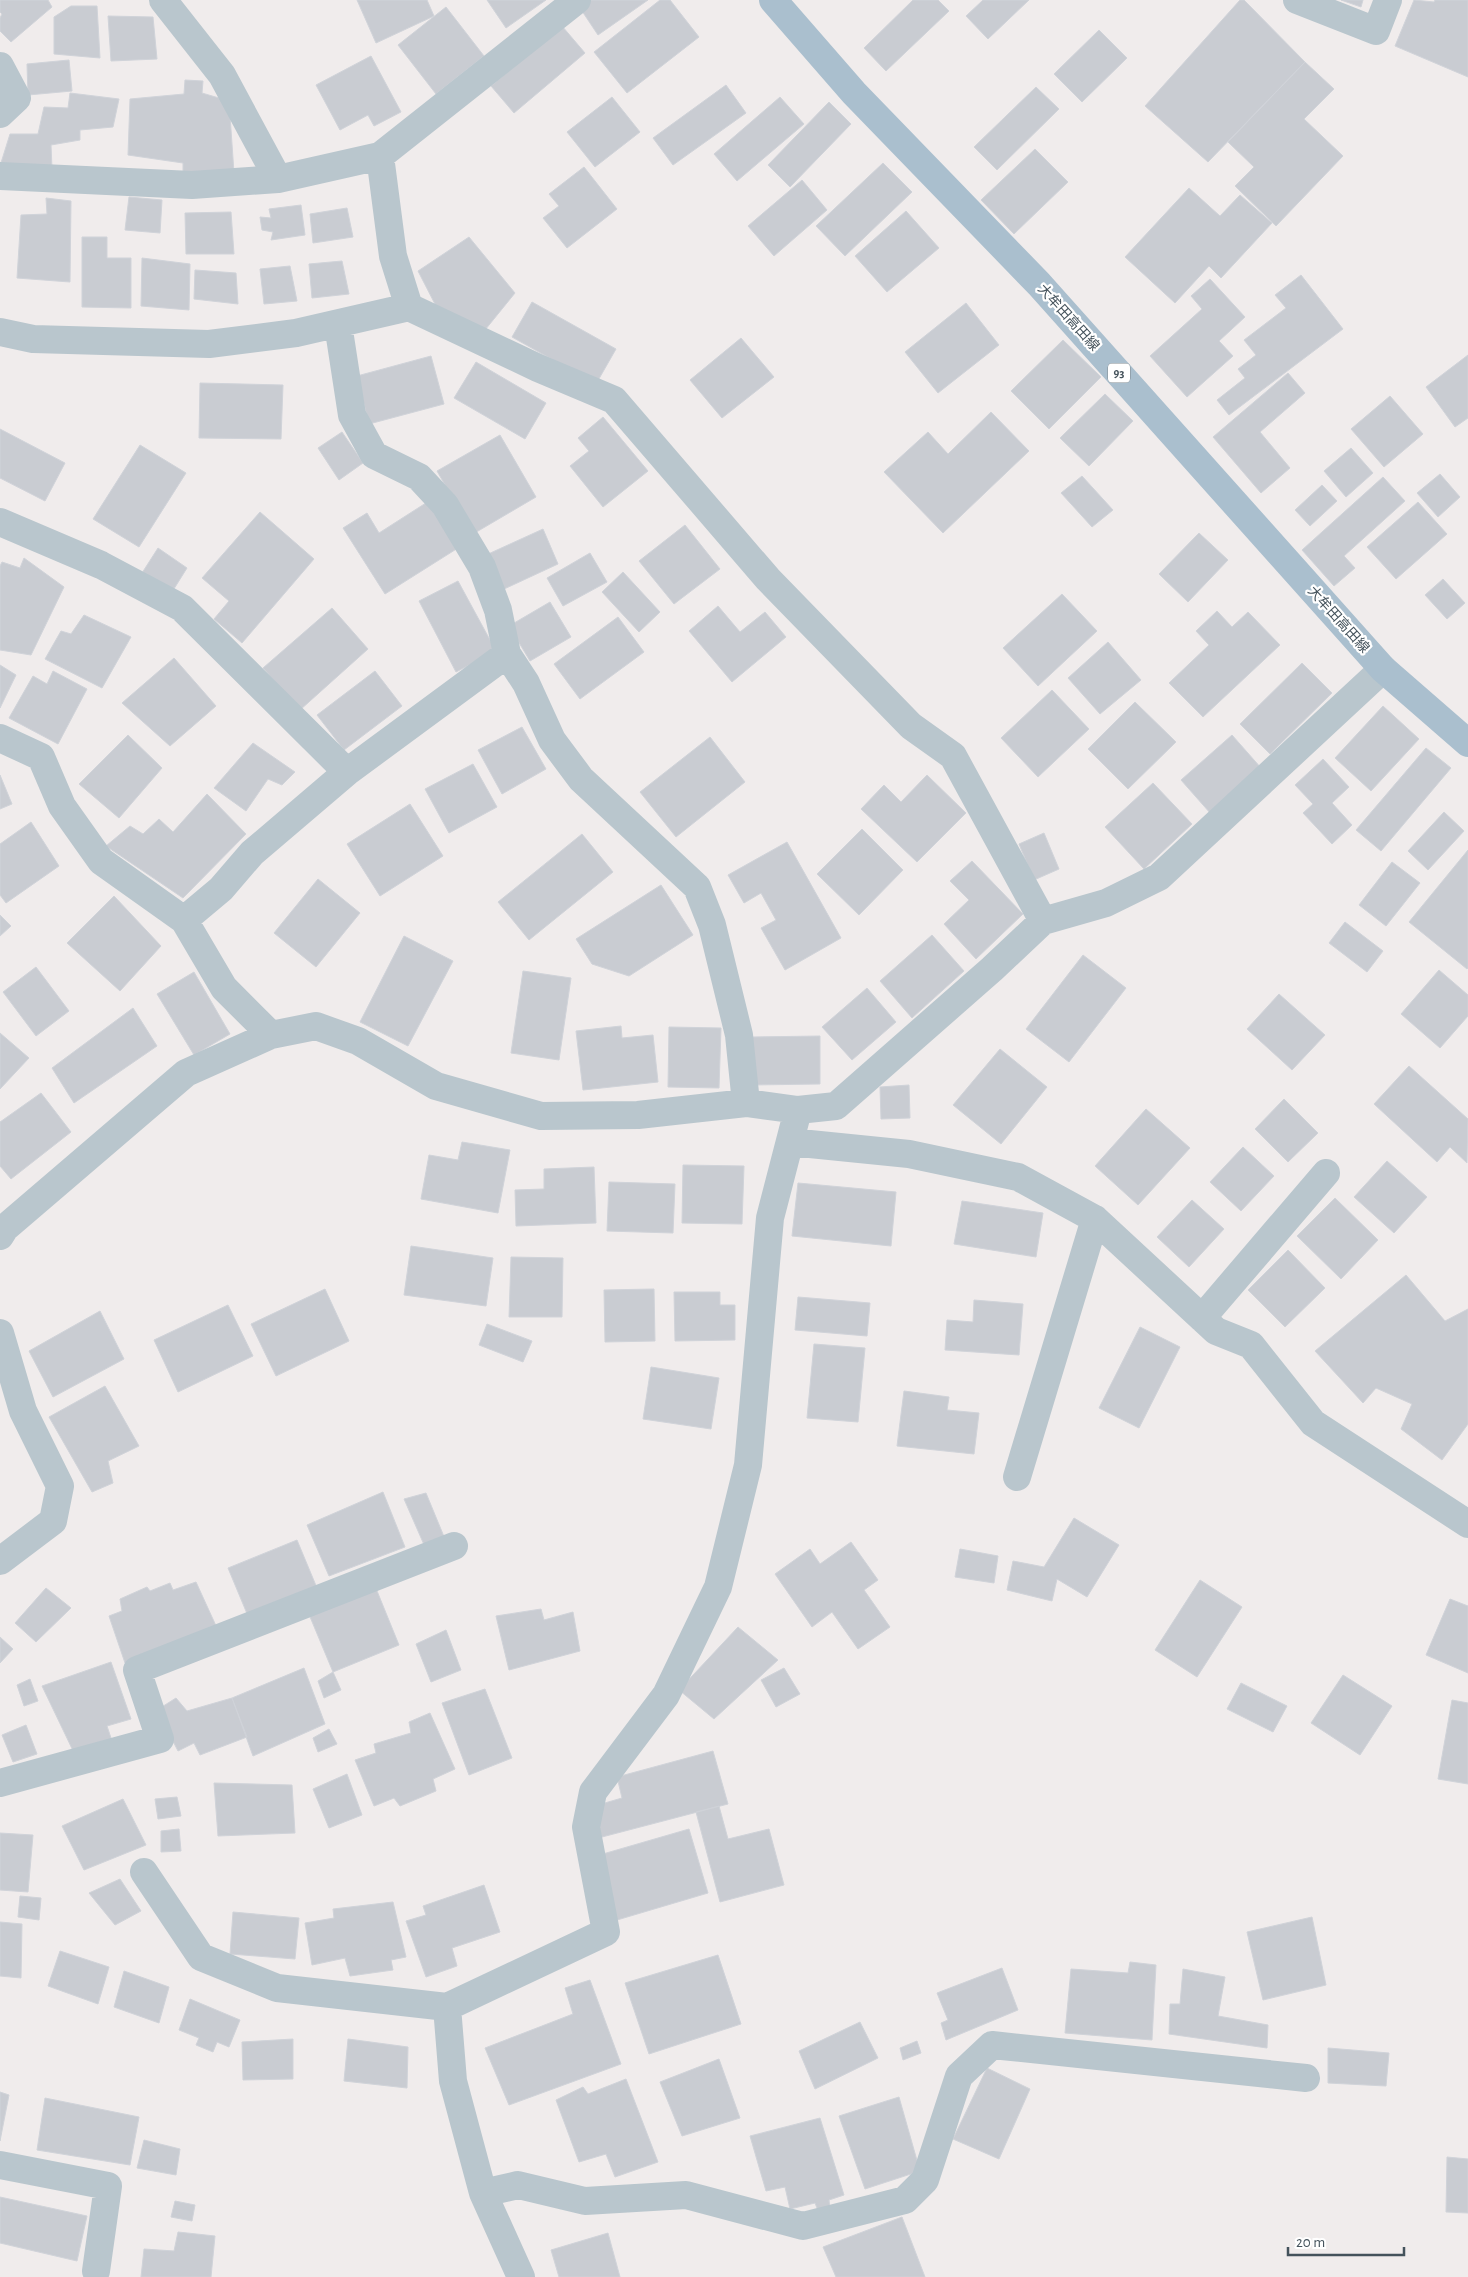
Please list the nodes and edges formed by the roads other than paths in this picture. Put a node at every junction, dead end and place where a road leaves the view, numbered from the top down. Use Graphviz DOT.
graph roads {
  1 [pos="163,0"];
  2 [pos="577,0"];
  3 [pos="773,0"];
  4 [pos="1297,0"];
  5 [pos="1388,0"];
  6 [pos="0,66"];
  7 [pos="0,114"];
  8 [pos="380,156"];
  9 [pos="0,176"];
  10 [pos="278,179"];
  11 [pos="409,307"];
  12 [pos="338,324"];
  13 [pos="0,332"];
  14 [pos="0,522"];
  15 [pos="507,654"];
  16 [pos="1384,669"];
  17 [pos="0,738"];
  18 [pos="1468,744"];
  19 [pos="347,772"];
  20 [pos="184,920"];
  21 [pos="1043,921"];
  22 [pos="271,1035"];
  23 [pos="746,1103"];
  24 [pos="798,1110"];
  25 [pos="790,1142"];
  26 [pos="1326,1174"];
  27 [pos="1094,1219"];
  28 [pos="0,1236"];
  29 [pos="1202,1318"];
  30 [pos="0,1333"];
  31 [pos="1017,1477"];
  32 [pos="1468,1524"];
  33 [pos="454,1546"];
  34 [pos="0,1561"];
  35 [pos="0,1783"];
  36 [pos="144,1872"];
  37 [pos="447,2007"];
  38 [pos="1306,2078"];
  39 [pos="0,2164"];
  40 [pos="483,2193"];
  41 [pos="96,2271"];
  42 [pos="521,2277"];
  1 -- 10 [label="street"];
  2 -- 8 [label="street"];
  3 -- 16 [label="main road, 大牟田高田線 / 93"];
  4 -- 5 [label="street"];
  6 -- 7 [label="street"];
  8 -- 10 [label="street"];
  8 -- 11 [label="street"];
  9 -- 10 [label="street"];
  11 -- 12 [label="street"];
  11 -- 21 [label="street"];
  12 -- 13 [label="street"];
  12 -- 15 [label="street"];
  14 -- 19 [label="street"];
  15 -- 19 [label="street"];
  15 -- 23 [label="street"];
  16 -- 18 [label="main road, 大牟田高田線 / 93"];
  16 -- 21 [label="street"];
  17 -- 20 [label="street"];
  19 -- 20 [label="street"];
  20 -- 22 [label="street"];
  21 -- 24 [label="street"];
  22 -- 23 [label="street"];
  22 -- 28 [label="street"];
  23 -- 24 [label="street"];
  24 -- 25 [label="street"];
  25 -- 27 [label="street"];
  25 -- 37 [label="street"];
  26 -- 29 [label="street"];
  27 -- 29 [label="street"];
  27 -- 31 [label="street"];
  29 -- 32 [label="street"];
  30 -- 34 [label="street"];
  33 -- 35 [label="street"];
  36 -- 37 [label="street"];
  37 -- 40 [label="street"];
  38 -- 40 [label="street"];
  39 -- 41 [label="street"];
  40 -- 42 [label="street"];
}
